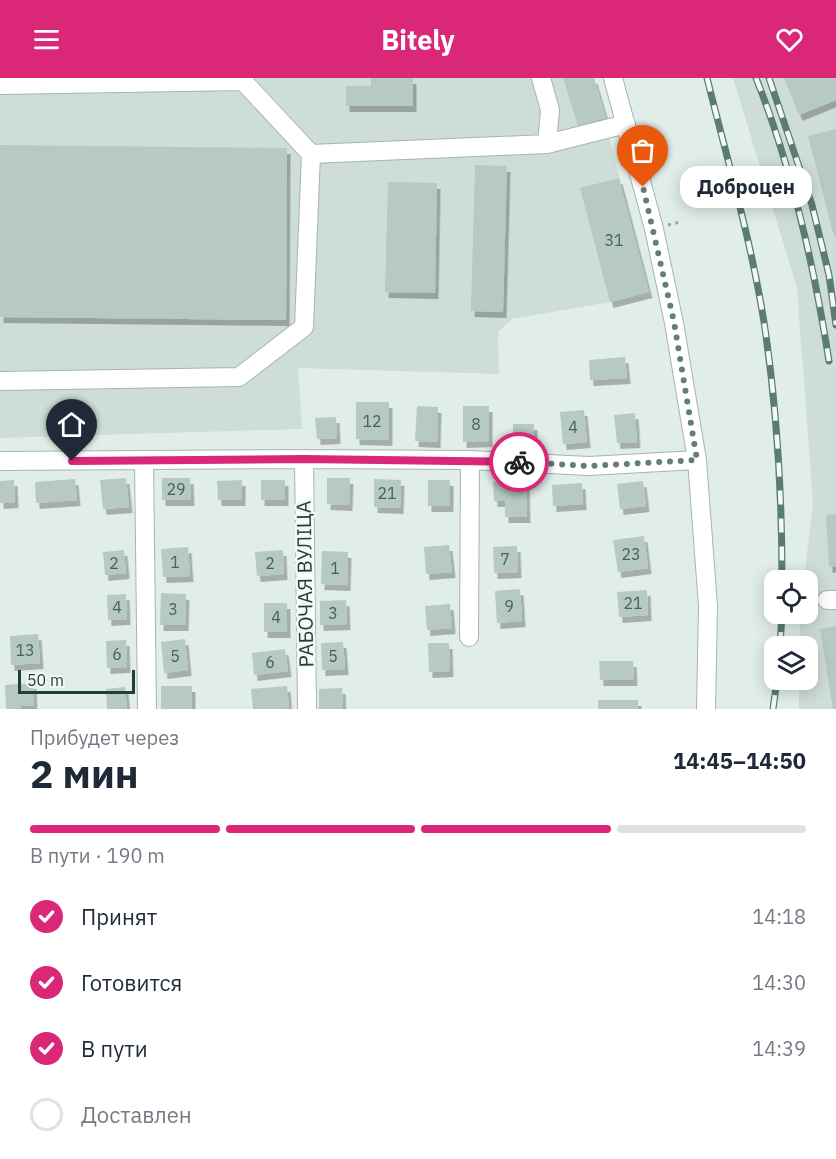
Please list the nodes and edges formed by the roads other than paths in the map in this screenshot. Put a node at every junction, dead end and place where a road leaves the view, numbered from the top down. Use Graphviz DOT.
graph roads {
  1 [pos="541,78"];
  2 [pos="613,78"];
  3 [pos="38,81"];
  4 [pos="0,85"];
  5 [pos="626,124"];
  6 [pos="547,144"];
  7 [pos="310,154"];
  8 [pos="0,381"];
  9 [pos="304,459"];
  10 [pos="471,460"];
  11 [pos="697,460"];
  12 [pos="0,461"];
  13 [pos="144,462"];
  14 [pos="469,637"];
  15 [pos="147,709"];
  16 [pos="307,709"];
  17 [pos="706,709"];
  1 -- 6 [label="street"];
  2 -- 5 [label="street"];
  3 -- 4 [label="street"];
  3 -- 7 [label="street"];
  5 -- 6 [label="street"];
  5 -- 11 [label="street"];
  6 -- 7 [label="street"];
  7 -- 8 [label="street"];
  9 -- 10 [label="street"];
  9 -- 13 [label="street"];
  9 -- 16 [label="street, РАБОЧАЯ ВУЛІЦА"];
  10 -- 11 [label="street"];
  10 -- 14 [label="street"];
  11 -- 17 [label="street"];
  12 -- 13 [label="street"];
  13 -- 15 [label="street"];
}
